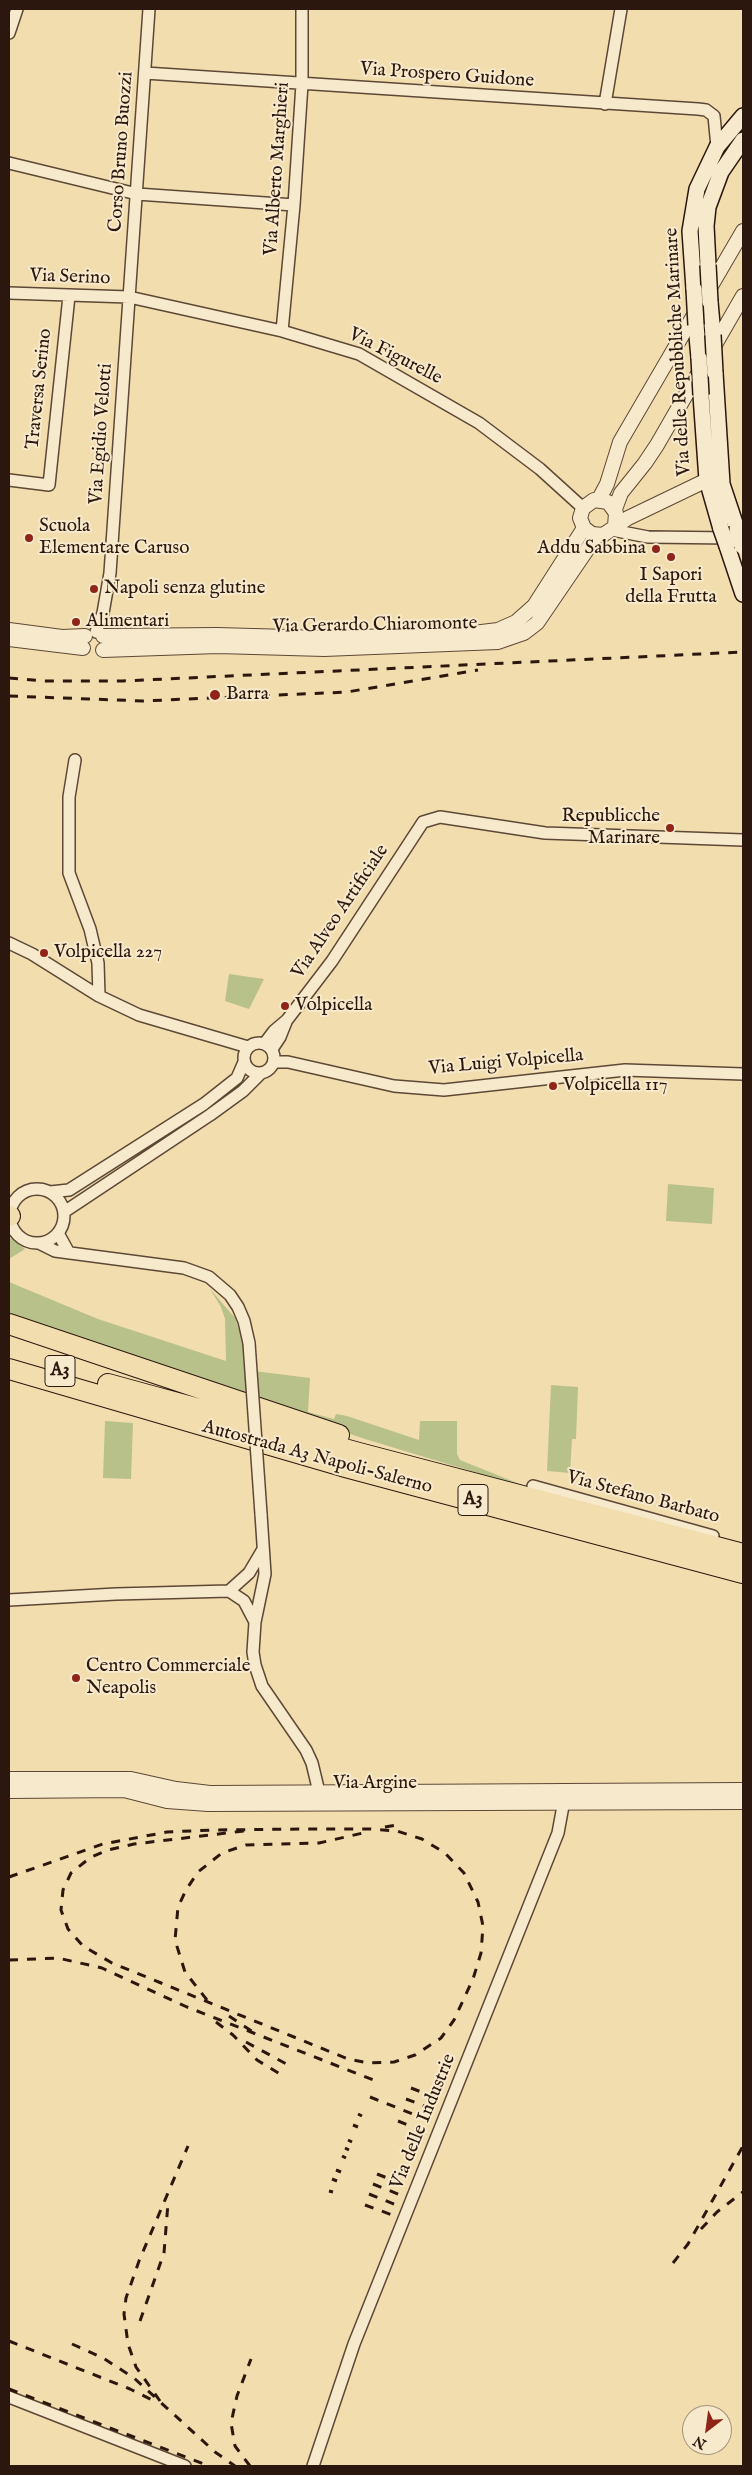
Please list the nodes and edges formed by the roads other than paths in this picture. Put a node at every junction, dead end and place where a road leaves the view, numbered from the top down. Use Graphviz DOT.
graph roads {
  1 [pos="17,9"];
  2 [pos="149,9"];
  3 [pos="302,9"];
  4 [pos="620,9"];
  5 [pos="9,33"];
  6 [pos="145,73"];
  7 [pos="302,84"];
  8 [pos="605,104"];
  9 [pos="743,116"];
  10 [pos="743,140"];
  11 [pos="717,147"];
  12 [pos="9,163"];
  13 [pos="137,194"];
  14 [pos="294,205"];
  15 [pos="743,230"];
  16 [pos="9,294"];
  17 [pos="68,296"];
  18 [pos="743,296"];
  19 [pos="129,297"];
  20 [pos="282,331"];
  21 [pos="9,480"];
  22 [pos="707,480"];
  23 [pos="599,499"];
  24 [pos="583,508"];
  25 [pos="617,520"];
  26 [pos="584,528"];
  27 [pos="715,534"];
  28 [pos="597,536"];
  29 [pos="741,540"];
  30 [pos="743,594"];
  31 [pos="9,630"];
  32 [pos="9,639"];
  33 [pos="94,640"];
  34 [pos="75,760"];
  35 [pos="743,840"];
  36 [pos="9,943"];
  37 [pos="99,996"];
  38 [pos="268,1046"];
  39 [pos="243,1052"];
  40 [pos="274,1062"];
  41 [pos="261,1073"];
  42 [pos="743,1074"];
  43 [pos="50,1192"];
  44 [pos="64,1212"];
  45 [pos="9,1216"];
  46 [pos="58,1233"];
  47 [pos="39,1243"];
  48 [pos="69,1253"];
  49 [pos="9,1324"];
  50 [pos="9,1357"];
  51 [pos="9,1369"];
  52 [pos="9,1380"];
  53 [pos="203,1426"];
  54 [pos="475,1484"];
  55 [pos="533,1486"];
  56 [pos="743,1544"];
  57 [pos="261,1554"];
  58 [pos="743,1554"];
  59 [pos="743,1573"];
  60 [pos="263,1586"];
  61 [pos="234,1588"];
  62 [pos="9,1600"];
  63 [pos="256,1622"];
  64 [pos="9,1779"];
  65 [pos="743,1790"];
  66 [pos="9,1791"];
  67 [pos="565,1796"];
  68 [pos="319,1798"];
  69 [pos="743,1802"];
  70 [pos="9,2397"];
  71 [pos="185,2466"];
  72 [pos="313,2466"];
  1 -- 5 [label="street"];
  2 -- 6 [label="street, Corso Bruno Buozzi"];
  3 -- 7 [label="street, Via Alberto Marghieri"];
  4 -- 8 [label="street"];
  6 -- 7 [label="street, Via Prospero Guidone"];
  6 -- 13 [label="street, Corso Bruno Buozzi"];
  7 -- 8 [label="street, Via Prospero Guidone"];
  7 -- 14 [label="street, Via Alberto Marghieri"];
  8 -- 11 [label="street, Via Prospero Guidone"];
  9 -- 11 [label="main road, Via delle Repubbliche Marinare"];
  10 -- 29 [label="main road, Via delle Repubbliche Marinare, bridge"];
  11 -- 22 [label="main road, Via delle Repubbliche Marinare, bridge"];
  12 -- 13 [label="street"];
  13 -- 14 [label="street"];
  13 -- 19 [label="street, Corso Bruno Buozzi"];
  14 -- 20 [label="street, Via Alberto Marghieri"];
  15 -- 23 [label="street"];
  16 -- 17 [label="street, Via Serino"];
  17 -- 19 [label="street, Via Serino"];
  17 -- 21 [label="street, Traversa Serino"];
  18 -- 25 [label="street"];
  19 -- 20 [label="street, Via Figurelle"];
  19 -- 33 [label="street, Via Egidio Velotti"];
  20 -- 24 [label="street, Via Figurelle"];
  22 -- 25 [label="street"];
  22 -- 27 [label="main road, Via delle Repubbliche Marinare"];
  23 -- 24 [label="street"];
  23 -- 25 [label="street"];
  24 -- 26 [label="street"];
  25 -- 27 [label="street"];
  25 -- 28 [label="street"];
  26 -- 28 [label="street"];
  26 -- 33 [label="street, Via Gerardo Chiaromonte"];
  27 -- 29 [label="street"];
  27 -- 30 [label="main road, Via delle Repubbliche Marinare, bridge"];
  28 -- 33 [label="street, Via Gerardo Chiaromonte"];
  31 -- 33 [label="street, Via Gerardo Chiaromonte"];
  32 -- 33 [label="street, Via Gerardo Chiaromonte"];
  34 -- 37 [label="street"];
  35 -- 38 [label="street, Via Alveo Artificiale"];
  36 -- 37 [label="street"];
  37 -- 39 [label="street"];
  38 -- 39 [label="street"];
  38 -- 40 [label="street"];
  39 -- 41 [label="street"];
  39 -- 43 [label="street"];
  40 -- 41 [label="street"];
  40 -- 42 [label="street, Via Luigi Volpicella"];
  41 -- 44 [label="street"];
  43 -- 44 [label="street"];
  43 -- 45 [label="street"];
  44 -- 46 [label="street"];
  45 -- 47 [label="street"];
  46 -- 47 [label="street"];
  46 -- 48 [label="street"];
  47 -- 48 [label="street"];
  48 -- 57 [label="street, bridge"];
  49 -- 54 [label="highway"];
  50 -- 54 [label="highway, Autostrada A3 Napoli-Salerno / A3"];
  51 -- 53 [label="highway, Autostrada A3 Napoli-Salerno / A3"];
  52 -- 53 [label="highway"];
  53 -- 59 [label="highway, Autostrada A3 Napoli-Salerno / A3"];
  54 -- 58 [label="highway, Autostrada A3 Napoli-Salerno / A3"];
  55 -- 56 [label="street, Via Stefano Barbato"];
  57 -- 60 [label="street"];
  57 -- 61 [label="street"];
  60 -- 61 [label="street"];
  60 -- 63 [label="street"];
  61 -- 62 [label="street"];
  61 -- 63 [label="street"];
  63 -- 68 [label="street"];
  64 -- 68 [label="street, Via Argine"];
  65 -- 67 [label="street, Via Argine"];
  66 -- 68 [label="street, Via Argine"];
  67 -- 68 [label="street, Via Argine"];
  67 -- 69 [label="street, Via Argine"];
  67 -- 72 [label="street, Via delle Industrie"];
  70 -- 71 [label="street"];
}
